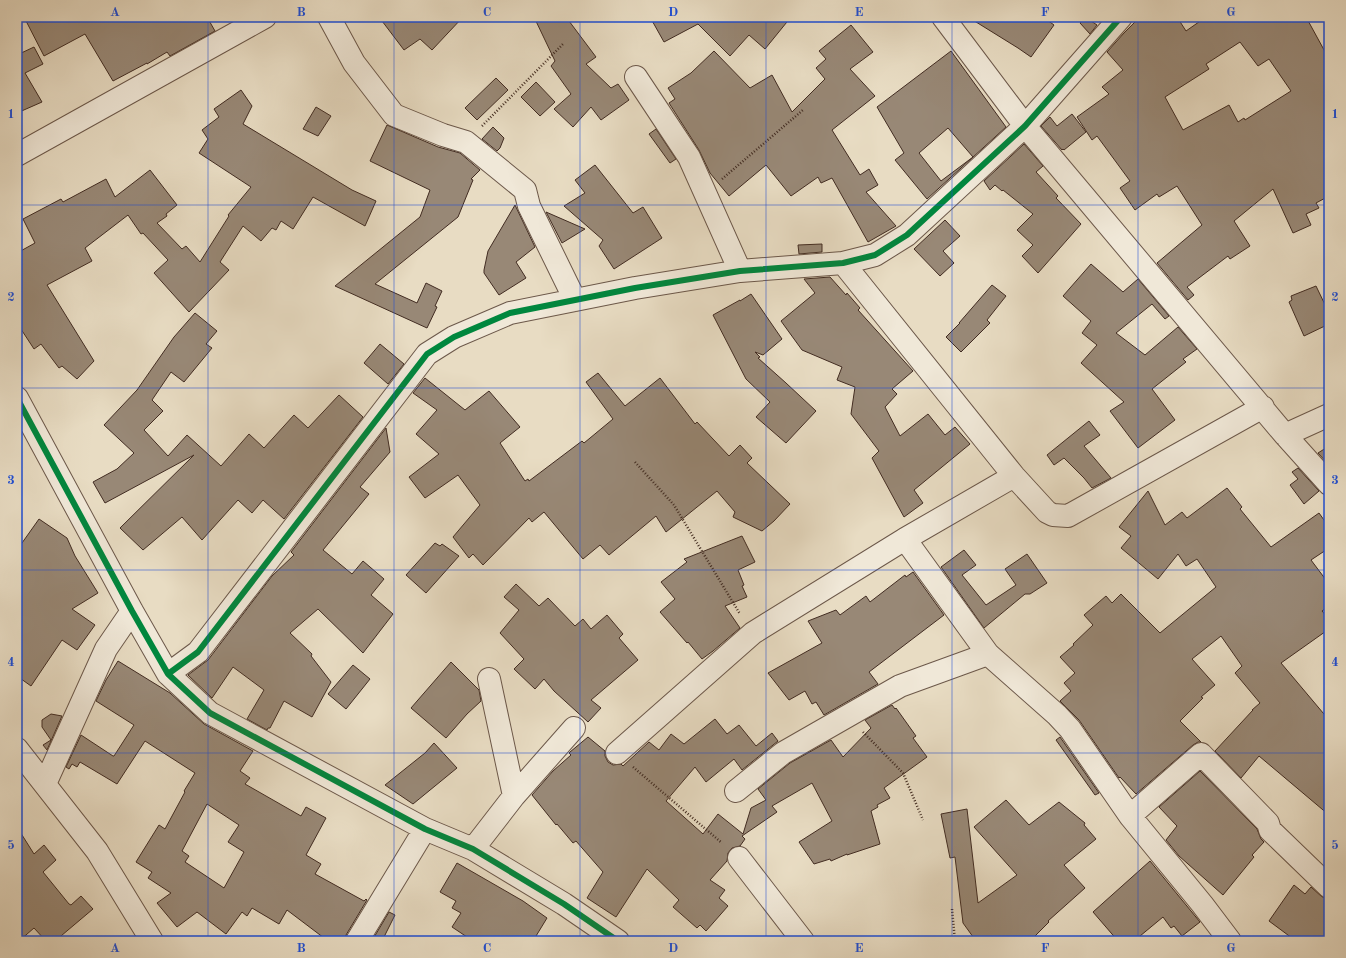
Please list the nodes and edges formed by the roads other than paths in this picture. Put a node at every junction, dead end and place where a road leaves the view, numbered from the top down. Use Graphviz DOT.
graph roads {
  1 [pos="266,17"];
  2 [pos="329,17"];
  3 [pos="943,17"];
  4 [pos="1121,17"];
  5 [pos="636,77"];
  6 [pos="1025,126"];
  7 [pos="17,155"];
  8 [pos="843,263"];
  9 [pos="740,271"];
  10 [pos="575,300"];
  11 [pos="17,398"];
  12 [pos="1263,407"];
  13 [pos="1329,414"];
  14 [pos="1285,435"];
  15 [pos="1014,476"];
  16 [pos="1329,484"];
  17 [pos="905,539"];
  18 [pos="132,611"];
  19 [pos="988,654"];
  20 [pos="168,674"];
  21 [pos="489,679"];
  22 [pos="574,728"];
  23 [pos="17,749"];
  24 [pos="617,753"];
  25 [pos="45,784"];
  26 [pos="736,791"];
  27 [pos="514,796"];
  28 [pos="1130,816"];
  29 [pos="425,829"];
  30 [pos="473,849"];
  31 [pos="739,858"];
  32 [pos="1329,887"];
  33 [pos="152,941"];
  34 [pos="358,941"];
  35 [pos="618,941"];
  36 [pos="803,941"];
  37 [pos="1230,941"];
  1 -- 7 [label="street"];
  2 -- 10 [label="street"];
  3 -- 6 [label="street"];
  4 -- 6 [label="street"];
  5 -- 9 [label="street"];
  6 -- 8 [label="street"];
  6 -- 12 [label="street"];
  8 -- 9 [label="street"];
  8 -- 15 [label="street"];
  9 -- 10 [label="street"];
  10 -- 20 [label="street"];
  11 -- 18 [label="street"];
  12 -- 14 [label="street"];
  12 -- 15 [label="street"];
  13 -- 14 [label="street"];
  14 -- 16 [label="street"];
  15 -- 17 [label="street"];
  17 -- 19 [label="street"];
  17 -- 24 [label="street"];
  18 -- 20 [label="street"];
  18 -- 25 [label="street"];
  19 -- 26 [label="street"];
  19 -- 28 [label="street"];
  20 -- 29 [label="street"];
  21 -- 27 [label="street"];
  22 -- 27 [label="street"];
  23 -- 25 [label="street"];
  25 -- 33 [label="street"];
  27 -- 30 [label="street"];
  28 -- 32 [label="street"];
  28 -- 37 [label="street"];
  29 -- 30 [label="street"];
  29 -- 34 [label="street"];
  30 -- 35 [label="street"];
  31 -- 36 [label="street"];
}
